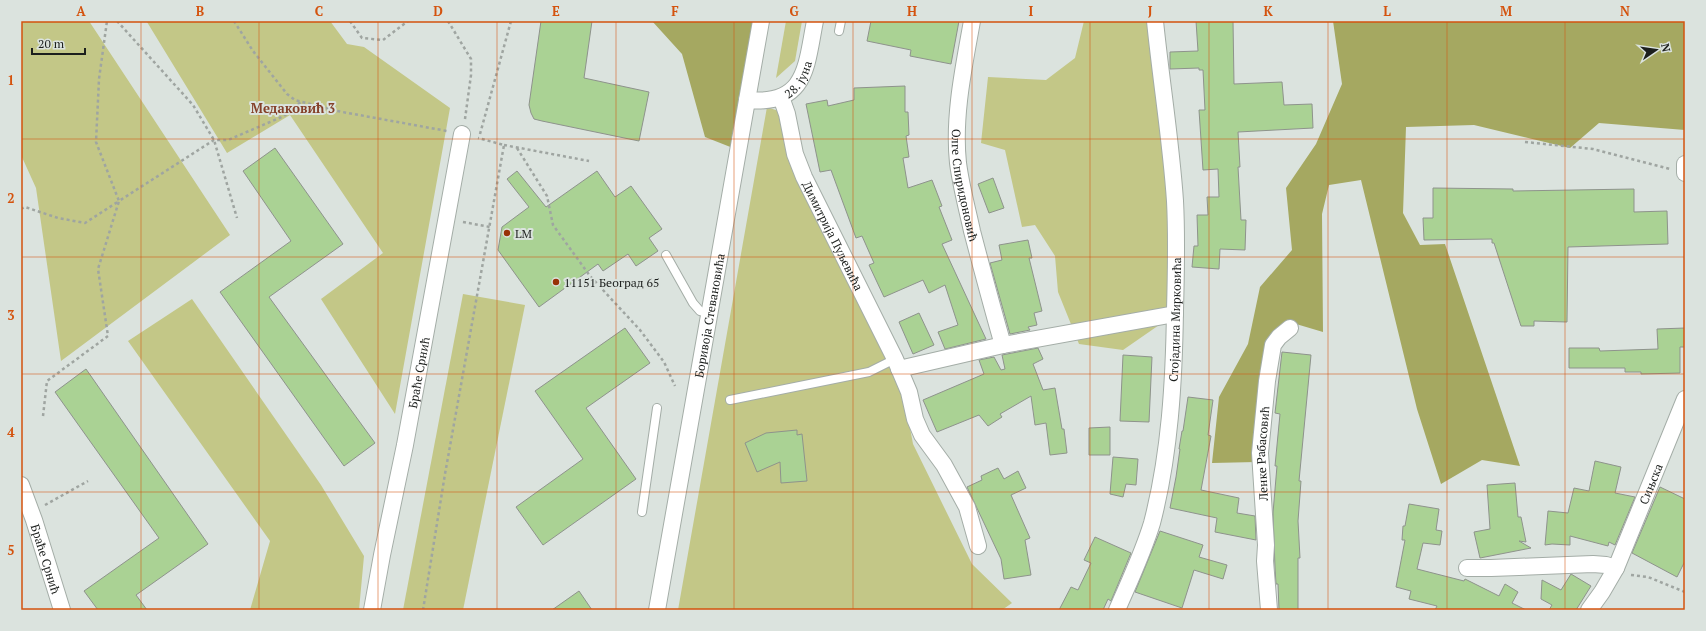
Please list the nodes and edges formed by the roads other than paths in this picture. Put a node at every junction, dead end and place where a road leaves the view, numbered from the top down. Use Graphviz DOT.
graph roads {
  1 [pos="761,21"];
  2 [pos="815,21"];
  3 [pos="841,21"];
  4 [pos="972,21"];
  5 [pos="1155,21"];
  6 [pos="839,31"];
  7 [pos="781,97"];
  8 [pos="747,100"];
  9 [pos="462,134"];
  10 [pos="1685,164"];
  11 [pos="1685,172"];
  12 [pos="666,255"];
  13 [pos="709,313"];
  14 [pos="1175,314"];
  15 [pos="1290,328"];
  16 [pos="1003,345"];
  17 [pos="897,364"];
  18 [pos="1685,399"];
  19 [pos="730,400"];
  20 [pos="657,408"];
  21 [pos="21,485"];
  22 [pos="642,512"];
  23 [pos="978,546"];
  24 [pos="1467,568"];
  25 [pos="1614,571"];
  26 [pos="62,610"];
  27 [pos="372,610"];
  28 [pos="657,610"];
  29 [pos="1117,610"];
  30 [pos="1269,610"];
  31 [pos="1589,610"];
  1 -- 8 [label="street, Боривоја Стевановића"];
  2 -- 7 [label="street, 28. јуна"];
  3 -- 6 [label="lane"];
  4 -- 16 [label="street, Олге Спиридоновић"];
  5 -- 14 [label="street, Стојадина Мирковића"];
  7 -- 8 [label="street, 28. јуна"];
  7 -- 17 [label="street, Димитрија Пуљевића"];
  8 -- 13 [label="street, Боривоја Стевановића"];
  9 -- 27 [label="street, Браће Срнић"];
  10 -- 11 [label="street"];
  12 -- 13 [label="lane"];
  13 -- 28 [label="street, Боривоја Стевановића"];
  14 -- 16 [label="street"];
  14 -- 29 [label="street, Стојадина Мирковића"];
  15 -- 30 [label="street, Ленке Рабасовић"];
  16 -- 17 [label="street"];
  17 -- 19 [label="lane"];
  17 -- 23 [label="street, Димитрија Пуљевића"];
  18 -- 25 [label="street, Сињска"];
  20 -- 22 [label="lane"];
  21 -- 26 [label="street, Браће Срнић"];
  24 -- 25 [label="street"];
  25 -- 31 [label="street, Сињска"];
}
